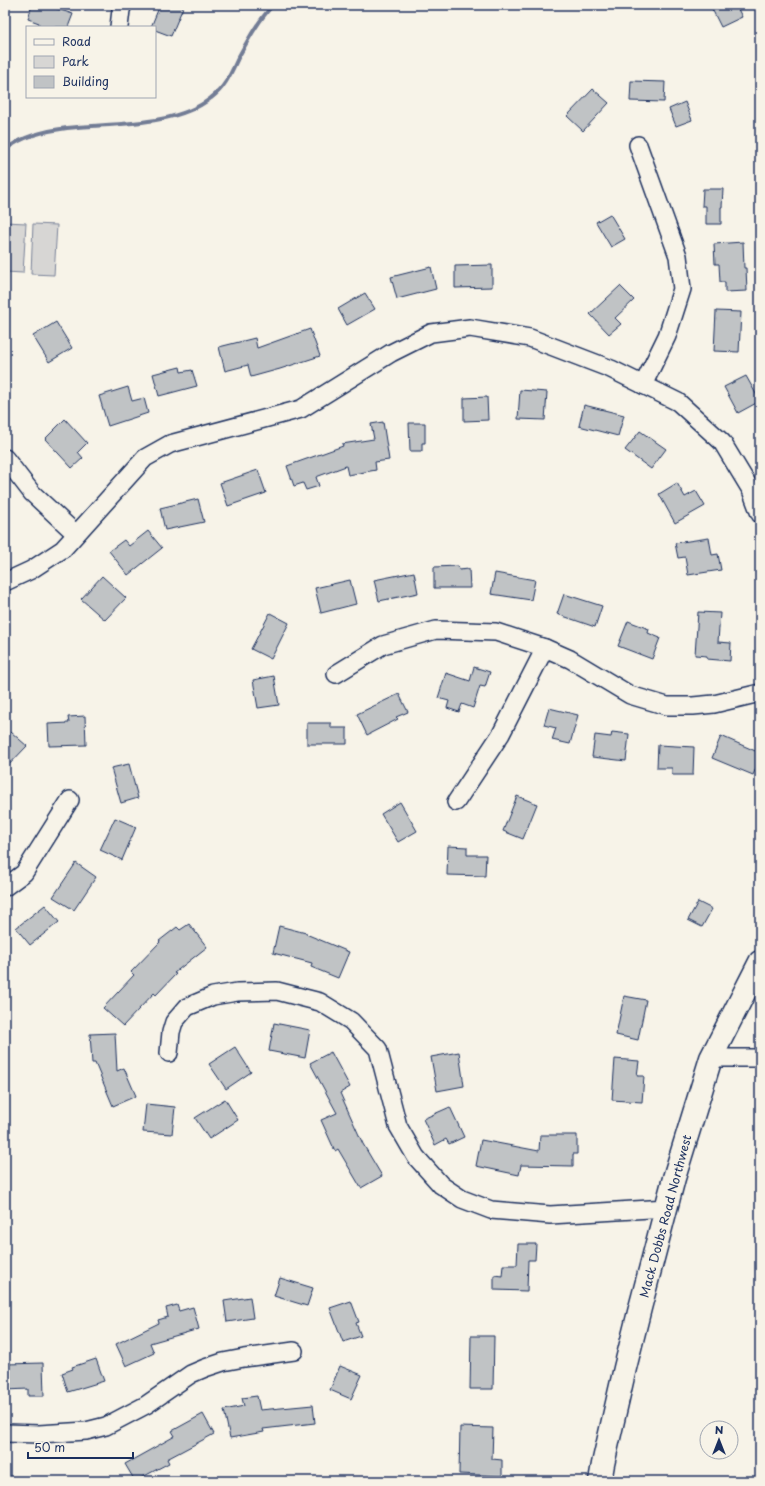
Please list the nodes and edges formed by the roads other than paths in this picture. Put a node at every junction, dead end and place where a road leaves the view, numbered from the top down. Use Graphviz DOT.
graph roads {
  1 [pos="123,5"];
  2 [pos="119,26"];
  3 [pos="638,145"];
  4 [pos="643,385"];
  5 [pos="5,458"];
  6 [pos="760,514"];
  7 [pos="76,534"];
  8 [pos="5,582"];
  9 [pos="545,648"];
  10 [pos="336,674"];
  11 [pos="760,692"];
  12 [pos="70,800"];
  13 [pos="456,802"];
  14 [pos="5,887"];
  15 [pos="760,962"];
  16 [pos="169,1053"];
  17 [pos="711,1058"];
  18 [pos="760,1058"];
  19 [pos="666,1208"];
  20 [pos="294,1351"];
  21 [pos="5,1433"];
  22 [pos="600,1481"];
  1 -- 2 [label="street"];
  3 -- 4 [label="street"];
  4 -- 6 [label="street"];
  4 -- 7 [label="street"];
  5 -- 7 [label="street"];
  7 -- 8 [label="street"];
  9 -- 10 [label="street"];
  9 -- 11 [label="street"];
  9 -- 13 [label="street"];
  12 -- 14 [label="street"];
  15 -- 17 [label="street, Mack Dobbs Road Northwest"];
  16 -- 19 [label="street"];
  17 -- 18 [label="street"];
  17 -- 19 [label="street, Mack Dobbs Road Northwest"];
  19 -- 22 [label="street, Mack Dobbs Road Northwest"];
  20 -- 21 [label="street"];
}
